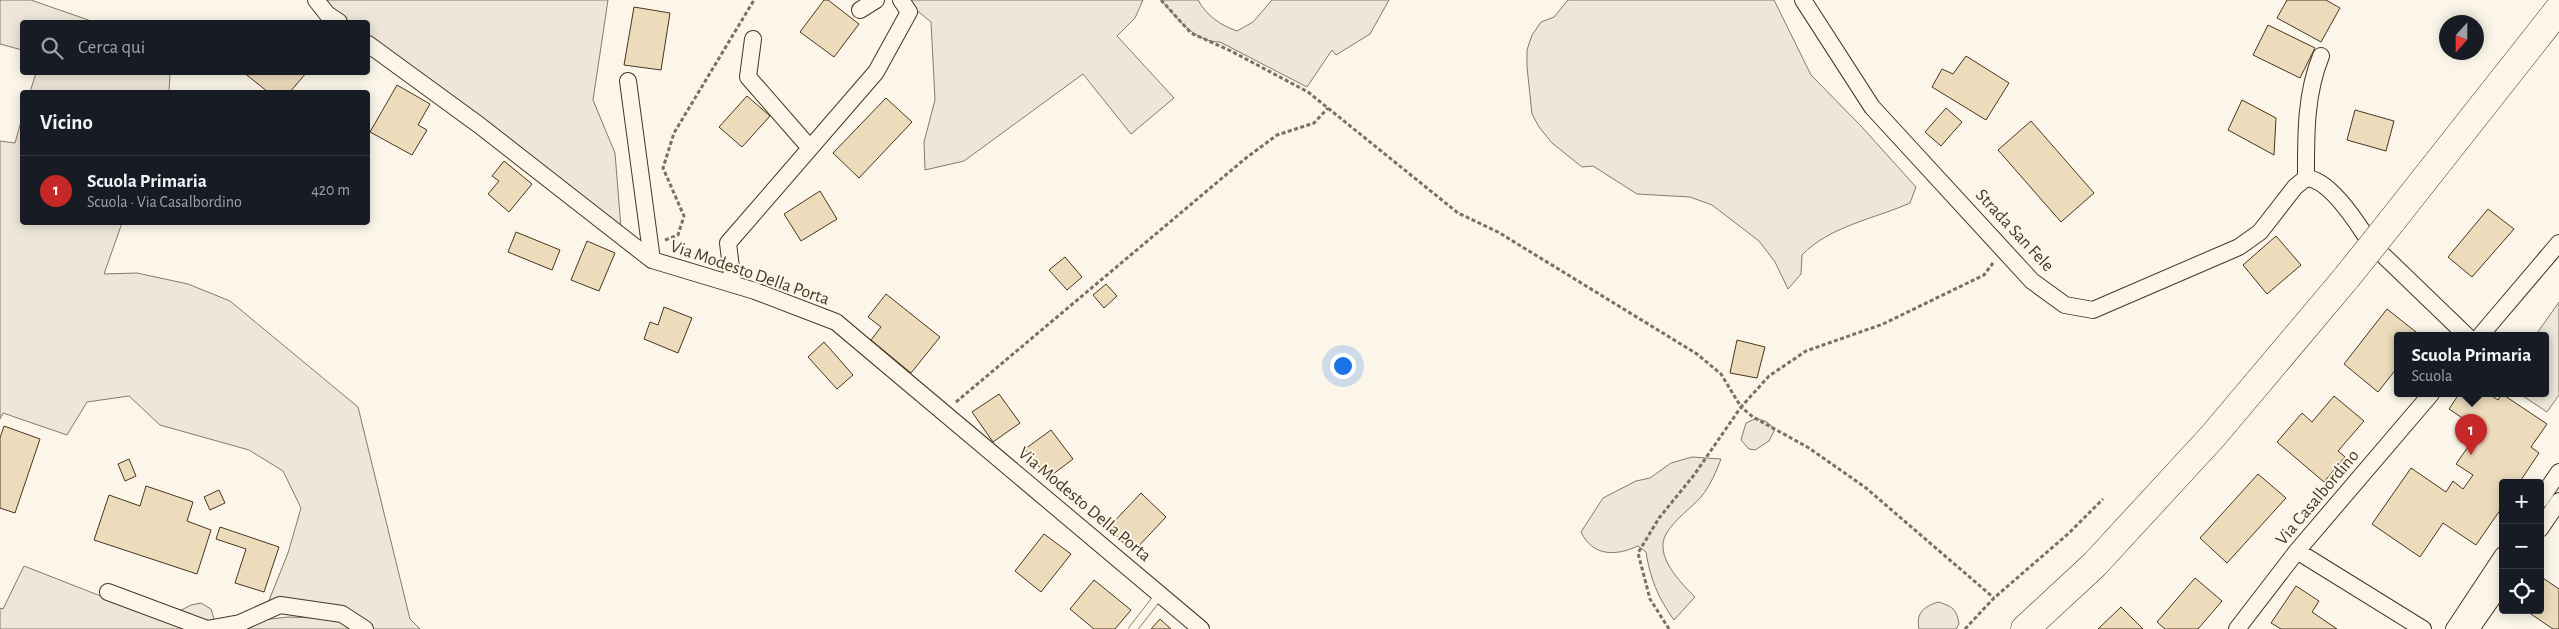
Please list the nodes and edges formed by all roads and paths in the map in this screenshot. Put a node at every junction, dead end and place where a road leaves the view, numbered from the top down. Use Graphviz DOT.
graph roads {
  1 [pos="316,0"];
  2 [pos="754,0"];
  3 [pos="876,0"];
  4 [pos="900,0"];
  5 [pos="1161,0"];
  6 [pos="1803,0"];
  7 [pos="2559,9"];
  8 [pos="860,10"];
  9 [pos="336,20"];
  10 [pos="753,39"];
  11 [pos="370,45"];
  12 [pos="2321,56"];
  13 [pos="628,81"];
  14 [pos="1328,108"];
  15 [pos="810,148"];
  16 [pos="2306,178"];
  17 [pos="2365,235"];
  18 [pos="2559,243"];
  19 [pos="2003,248"];
  20 [pos="651,253"];
  21 [pos="2384,256"];
  22 [pos="733,284"];
  23 [pos="2463,332"];
  24 [pos="2483,332"];
  25 [pos="2428,397"];
  26 [pos="1741,407"];
  27 [pos="944,412"];
  28 [pos="2559,472"];
  29 [pos="2544,494"];
  30 [pos="2103,499"];
  31 [pos="2559,502"];
  32 [pos="2544,524"];
  33 [pos="2297,552"];
  34 [pos="2499,561"];
  35 [pos="2499,589"];
  36 [pos="108,592"];
  37 [pos="1161,593"];
  38 [pos="1994,598"];
  39 [pos="365,629"];
  40 [pos="1133,629"];
  41 [pos="1201,629"];
  42 [pos="1669,629"];
  43 [pos="1965,629"];
  44 [pos="2025,629"];
  45 [pos="2237,629"];
  46 [pos="2423,629"];
  47 [pos="2441,629"];
  48 [pos="2454,629"];
  49 [pos="2471,629"];
  1 -- 9 [label="street"];
  2 -- 20 [label="path"];
  3 -- 8 [label="street"];
  4 -- 15 [label="street"];
  5 -- 14 [label="path"];
  6 -- 19 [label="street, Strada San Fele"];
  7 -- 44 [label="highway, bridge"];
  10 -- 15 [label="street"];
  11 -- 20 [label="street, Via Modesto Della Porta"];
  12 -- 16 [label="street"];
  13 -- 20 [label="street"];
  14 -- 26 [label="path"];
  14 -- 27 [label="path"];
  15 -- 22 [label="street"];
  16 -- 17 [label="street"];
  16 -- 19 [label="street, Strada San Fele"];
  18 -- 24 [label="street"];
  19 -- 26 [label="path"];
  20 -- 22 [label="street, Via Modesto Della Porta"];
  21 -- 23 [label="street"];
  22 -- 27 [label="street, Via Modesto Della Porta"];
  25 -- 33 [label="street, Via Casalbordino"];
  26 -- 38 [label="path"];
  26 -- 42 [label="path"];
  27 -- 37 [label="street, Via Modesto Della Porta"];
  28 -- 29 [label="street"];
  30 -- 38 [label="path"];
  31 -- 32 [label="street"];
  33 -- 45 [label="street, Via Casalbordino"];
  33 -- 46 [label="street"];
  34 -- 48 [label="street"];
  35 -- 49 [label="street"];
  36 -- 39 [label="street"];
  37 -- 40 [label="lane"];
  37 -- 41 [label="street, Via Modesto Della Porta"];
  38 -- 43 [label="path"];
  47 -- 48 [label="street"];
}
